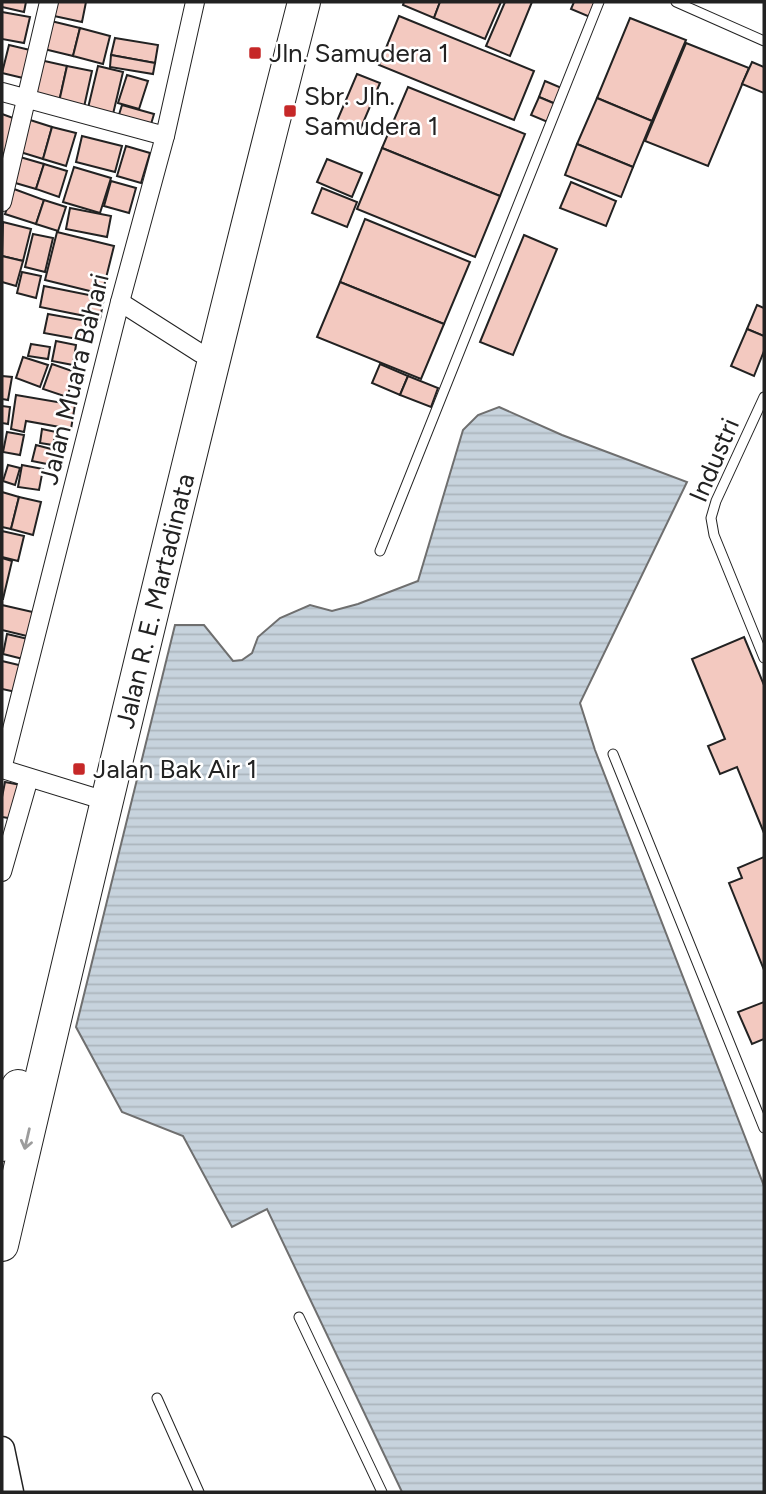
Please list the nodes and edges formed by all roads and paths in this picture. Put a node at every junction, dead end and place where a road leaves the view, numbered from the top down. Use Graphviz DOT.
graph roads {
  1 [pos="49,2"];
  2 [pos="195,2"];
  3 [pos="286,2"];
  4 [pos="304,2"];
  5 [pos="599,2"];
  6 [pos="676,2"];
  7 [pos="764,41"];
  8 [pos="2,92"];
  9 [pos="26,99"];
  10 [pos="165,136"];
  11 [pos="2,202"];
  12 [pos="120,302"];
  13 [pos="208,355"];
  14 [pos="764,397"];
  15 [pos="380,551"];
  16 [pos="764,658"];
  17 [pos="613,754"];
  18 [pos="2,769"];
  19 [pos="29,778"];
  20 [pos="99,799"];
  21 [pos="2,872"];
  22 [pos="764,1128"];
  23 [pos="2,1145"];
  24 [pos="2,1245"];
  25 [pos="299,1317"];
  26 [pos="157,1398"];
  27 [pos="2,1449"];
  28 [pos="11,1492"];
  29 [pos="199,1492"];
  30 [pos="382,1492"];
  1 -- 9 [label="street"];
  2 -- 10 [label="street, Jalan Muara Bahari"];
  3 -- 13 [label="highway, Jalan R. E. Martadinata"];
  4 -- 13 [label="highway, Jalan R. E. Martadinata"];
  5 -- 15 [label="lane"];
  6 -- 7 [label="lane"];
  8 -- 9 [label="street"];
  9 -- 10 [label="street"];
  9 -- 11 [label="street"];
  10 -- 12 [label="street, Jalan Muara Bahari"];
  12 -- 13 [label="street"];
  12 -- 18 [label="street, Jalan Muara Bahari"];
  13 -- 20 [label="highway, Jalan R. E. Martadinata"];
  14 -- 16 [label="lane, Industri"];
  17 -- 22 [label="lane"];
  18 -- 19 [label="street"];
  19 -- 20 [label="street"];
  19 -- 21 [label="street"];
  20 -- 23 [label="highway, Jalan R. E. Martadinata"];
  20 -- 24 [label="highway, Jalan R. E. Martadinata, one-way"];
  25 -- 30 [label="lane"];
  26 -- 29 [label="lane"];
  27 -- 28 [label="street"];
}
